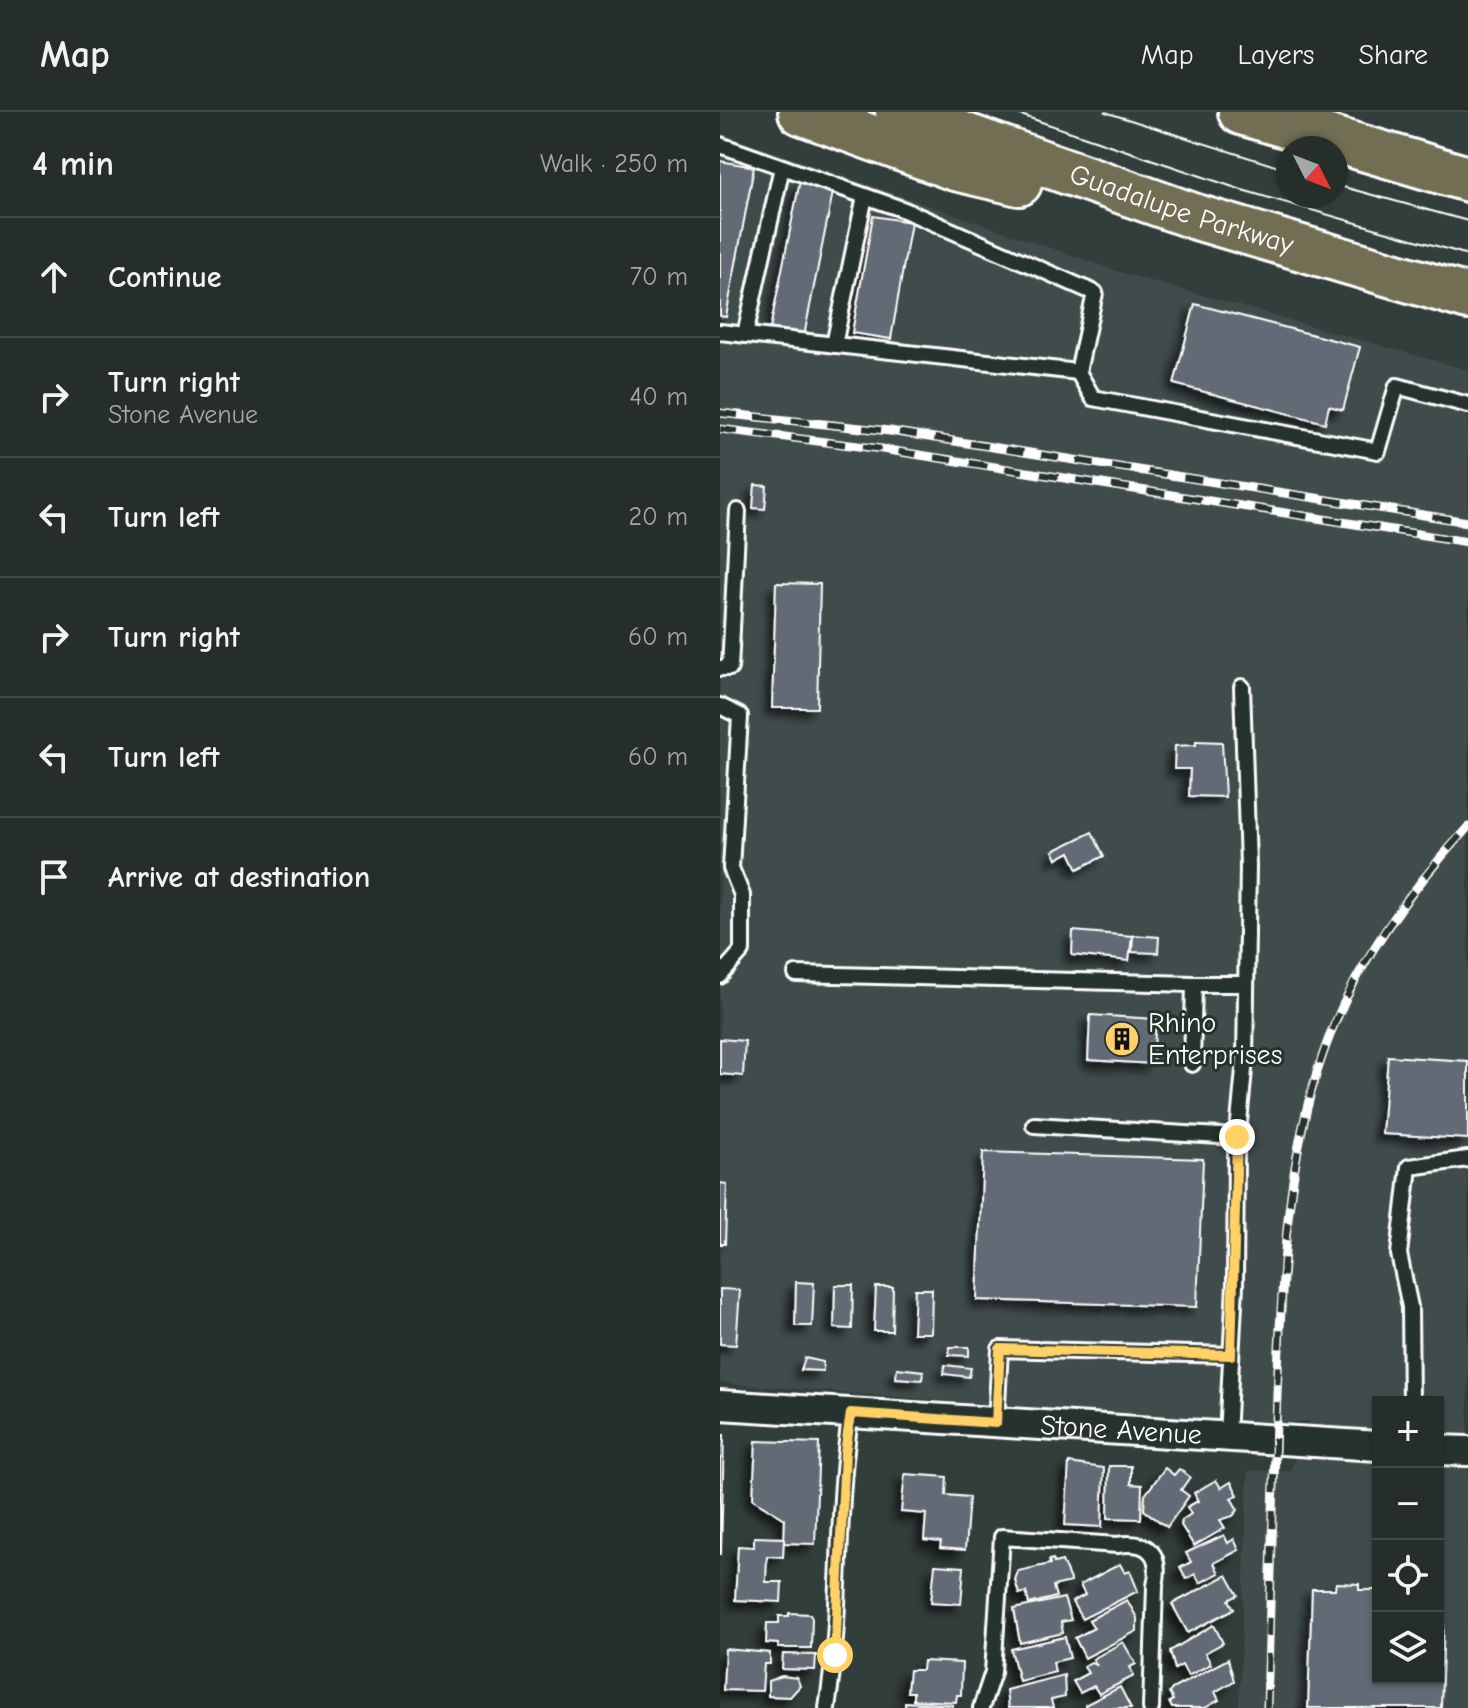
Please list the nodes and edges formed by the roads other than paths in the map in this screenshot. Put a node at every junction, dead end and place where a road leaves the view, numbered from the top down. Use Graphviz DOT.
graph roads {
  1 [pos="801,112"];
  2 [pos="898,112"];
  3 [pos="1241,112"];
  4 [pos="720,145"];
  5 [pos="782,167"];
  6 [pos="1468,179"];
  7 [pos="865,196"];
  8 [pos="1196,217"];
  9 [pos="1468,297"];
  10 [pos="720,332"];
  11 [pos="745,335"];
  12 [pos="834,345"];
  13 [pos="1078,372"];
  14 [pos="1468,405"];
  15 [pos="738,511"];
  16 [pos="720,668"];
  17 [pos="1242,687"];
  18 [pos="720,706"];
  19 [pos="796,974"];
  20 [pos="720,976"];
  21 [pos="1194,984"];
  22 [pos="1246,984"];
  23 [pos="1192,1064"];
  24 [pos="1034,1125"];
  25 [pos="1237,1137"];
  26 [pos="1468,1159"];
  27 [pos="1231,1355"];
  28 [pos="1411,1396"];
  29 [pos="720,1405"];
  30 [pos="851,1413"];
  31 [pos="996,1423"];
  32 [pos="1227,1436"];
  33 [pos="1372,1446"];
  34 [pos="1444,1450"];
  35 [pos="1468,1451"];
  36 [pos="827,1708"];
  37 [pos="981,1708"];
  38 [pos="1151,1708"];
  1 -- 8 [label="highway"];
  2 -- 8 [label="highway, Guadalupe Parkway"];
  3 -- 6 [label="highway"];
  4 -- 5 [label="lane"];
  5 -- 7 [label="lane"];
  5 -- 11 [label="lane"];
  7 -- 12 [label="lane"];
  7 -- 13 [label="lane"];
  8 -- 9 [label="highway, Guadalupe Parkway"];
  10 -- 11 [label="lane"];
  11 -- 12 [label="lane"];
  12 -- 13 [label="lane"];
  13 -- 14 [label="lane"];
  15 -- 16 [label="lane"];
  17 -- 22 [label="lane"];
  18 -- 20 [label="lane"];
  19 -- 21 [label="lane"];
  21 -- 22 [label="lane"];
  21 -- 23 [label="lane"];
  22 -- 25 [label="lane"];
  24 -- 25 [label="lane"];
  25 -- 27 [label="lane"];
  26 -- 28 [label="lane"];
  27 -- 31 [label="lane"];
  27 -- 32 [label="lane"];
  29 -- 30 [label="street, Stone Avenue"];
  30 -- 31 [label="street, Stone Avenue"];
  30 -- 36 [label="lane"];
  31 -- 32 [label="street, Stone Avenue"];
  32 -- 33 [label="street, Stone Avenue"];
  34 -- 35 [label="street"];
  37 -- 38 [label="lane"];
}
